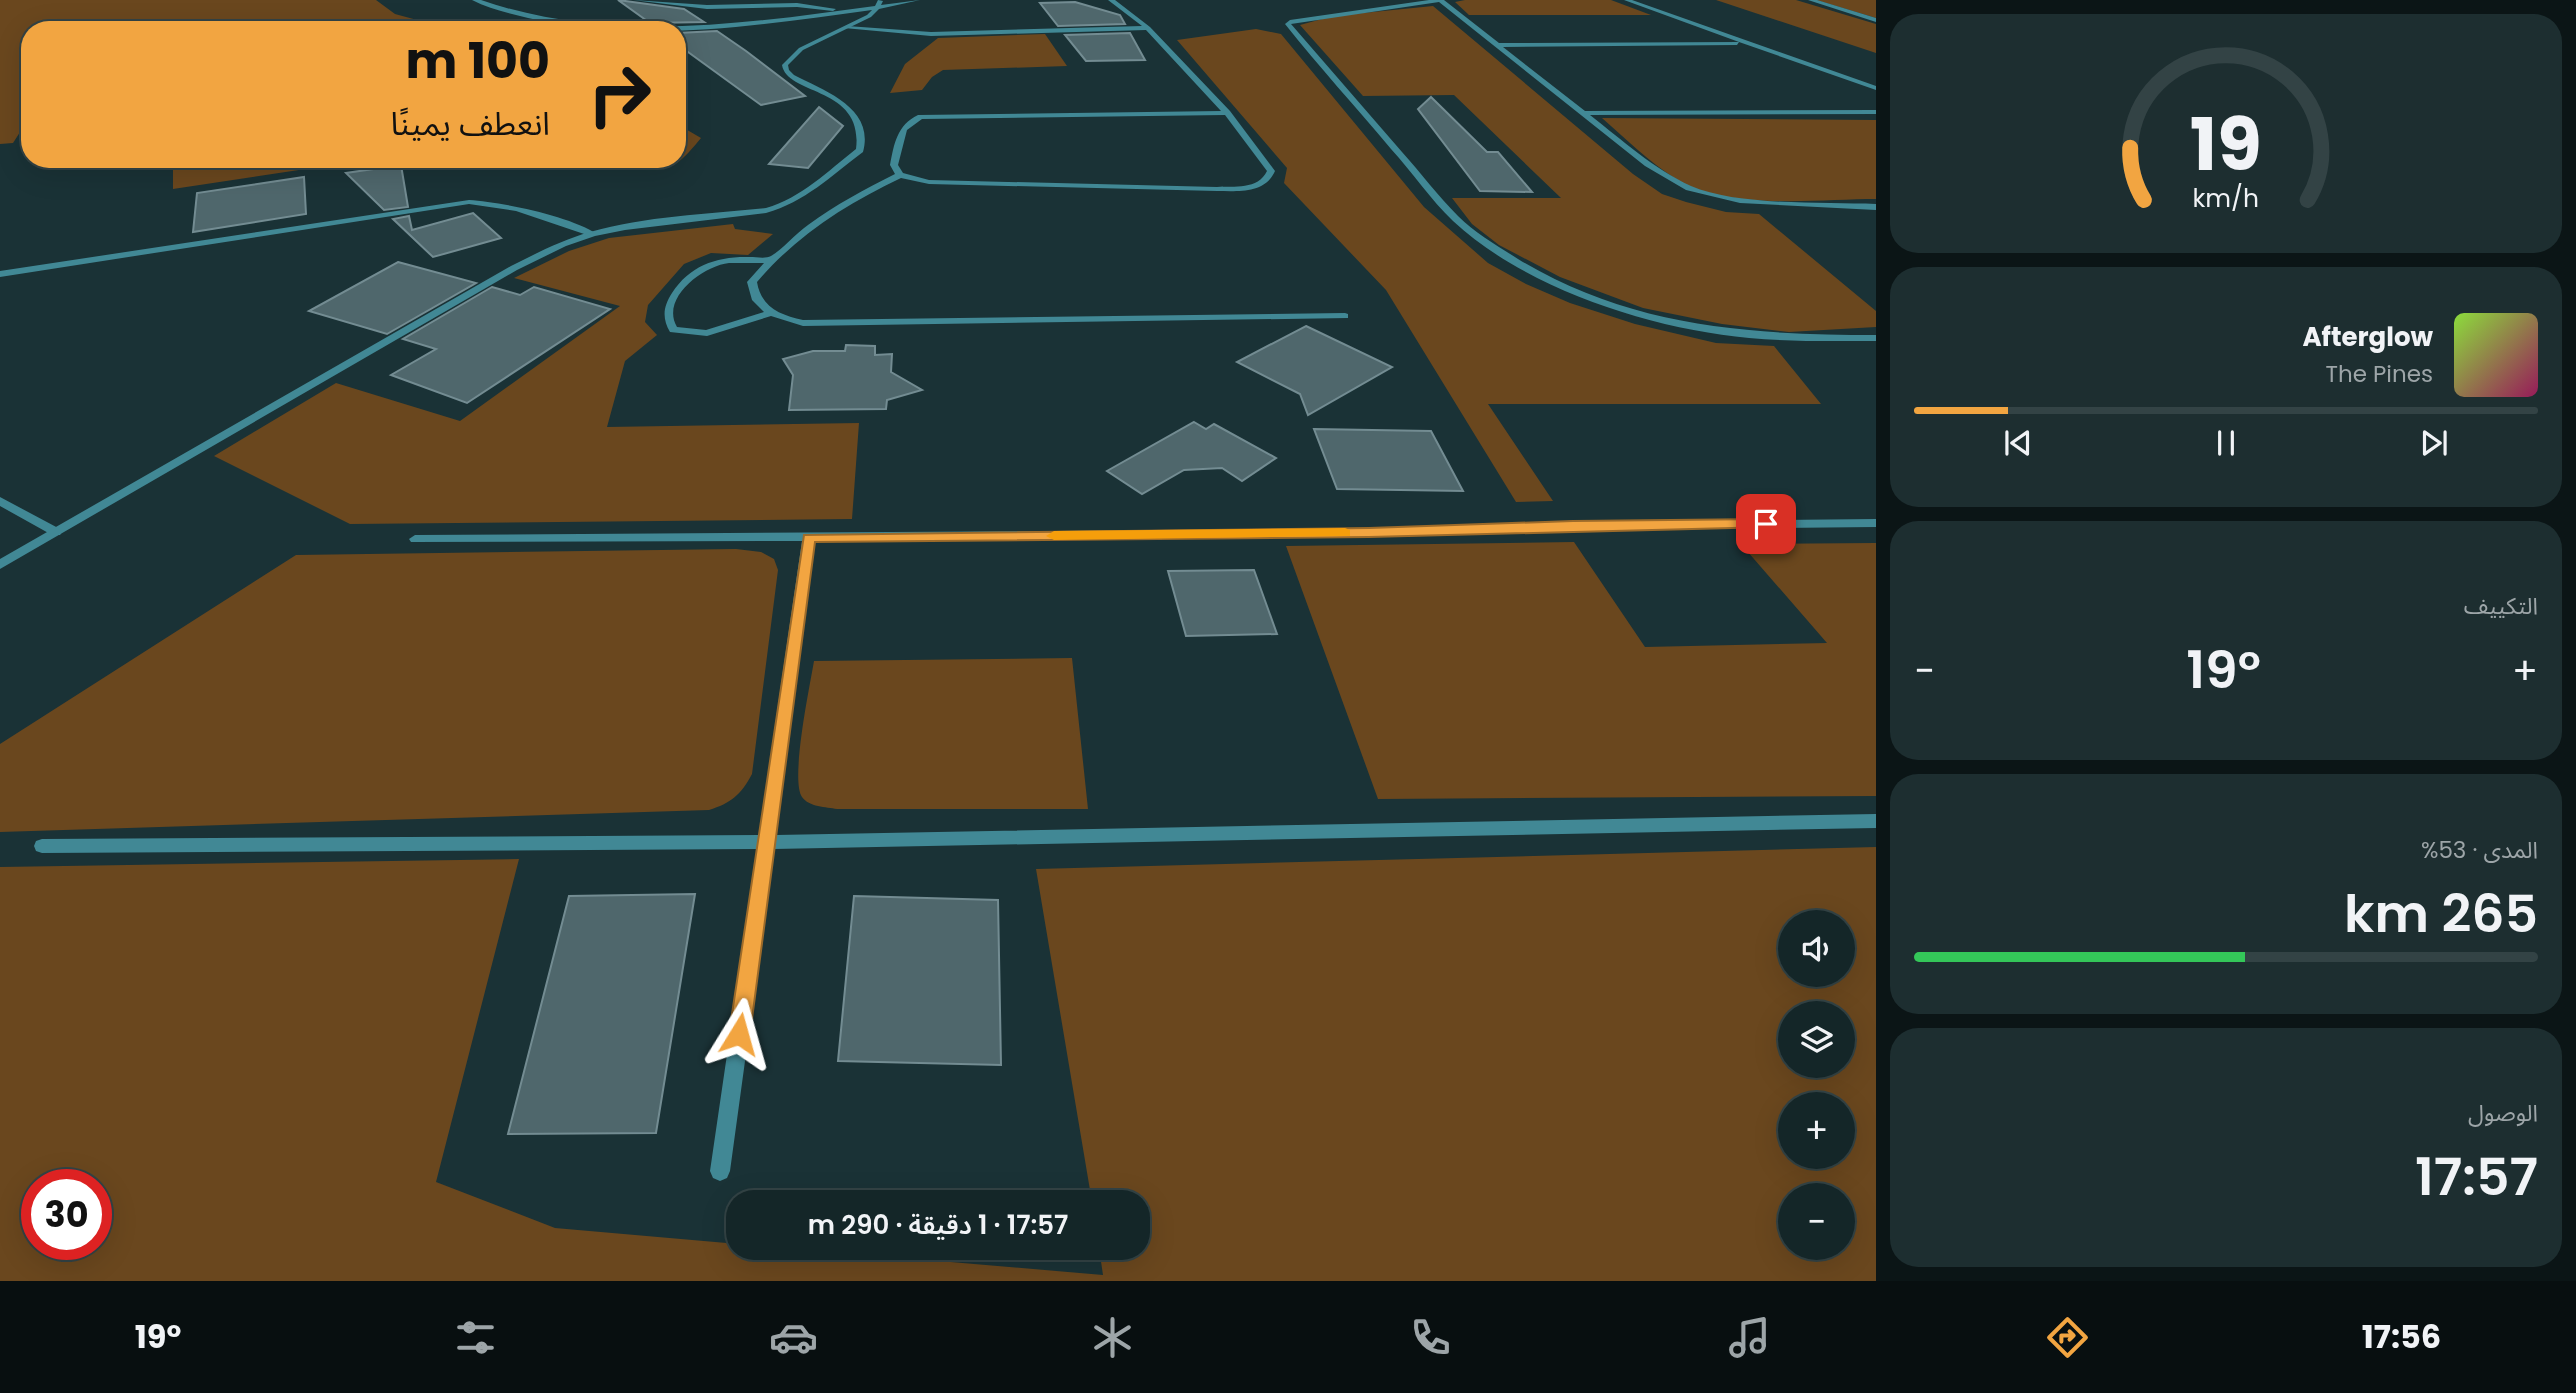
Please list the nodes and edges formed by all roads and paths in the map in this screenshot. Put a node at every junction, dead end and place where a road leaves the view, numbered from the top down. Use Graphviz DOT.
graph roads {
  1 [pos="475,0"];
  2 [pos="636,0"];
  3 [pos="889,0"];
  4 [pos="917,0"];
  5 [pos="1111,0"];
  6 [pos="1440,0"];
  7 [pos="1627,0"];
  8 [pos="1811,0"];
  9 [pos="878,4"];
  10 [pos="833,9"];
  11 [pos="811,15"];
  12 [pos="1876,20"];
  13 [pos="560,21"];
  14 [pos="686,28"];
  15 [pos="847,28"];
  16 [pos="1148,28"];
  17 [pos="1748,43"];
  18 [pos="1497,45"];
  19 [pos="1876,88"];
  20 [pos="1876,112"];
  21 [pos="1227,113"];
  22 [pos="1585,113"];
  23 [pos="900,175"];
  24 [pos="1876,206"];
  25 [pos="593,234"];
  26 [pos="770,260"];
  27 [pos="0,274"];
  28 [pos="770,313"];
  29 [pos="1345,316"];
  30 [pos="1876,338"];
  31 [pos="0,501"];
  32 [pos="1876,523"];
  33 [pos="56,532"];
  34 [pos="809,538"];
  35 [pos="415,539"];
  36 [pos="0,565"];
  37 [pos="1876,821"];
  38 [pos="767,842"];
  39 [pos="43,846"];
  40 [pos="720,1171"];
  1 -- 13 [label="street"];
  2 -- 10 [label="street"];
  3 -- 9 [label="street"];
  4 -- 9 [label="street"];
  5 -- 16 [label="street"];
  6 -- 18 [label="street"];
  6 -- 30 [label="street"];
  7 -- 17 [label="street"];
  8 -- 12 [label="street"];
  9 -- 10 [label="street"];
  9 -- 11 [label="street"];
  9 -- 15 [label="street"];
  10 -- 11 [label="street"];
  11 -- 14 [label="street"];
  15 -- 16 [label="street"];
  15 -- 25 [label="street"];
  16 -- 21 [label="street"];
  17 -- 18 [label="street"];
  17 -- 19 [label="street"];
  18 -- 22 [label="street"];
  20 -- 22 [label="street"];
  21 -- 23 [label="street"];
  21 -- 23 [label="street"];
  22 -- 24 [label="street"];
  23 -- 26 [label="street"];
  25 -- 27 [label="street"];
  25 -- 33 [label="street"];
  26 -- 28 [label="street"];
  26 -- 28 [label="street"];
  28 -- 29 [label="street"];
  31 -- 33 [label="street"];
  32 -- 34 [label="street"];
  33 -- 36 [label="street"];
  34 -- 35 [label="street"];
  34 -- 38 [label="street"];
  37 -- 38 [label="street"];
  38 -- 39 [label="street"];
  38 -- 40 [label="street"];
}
